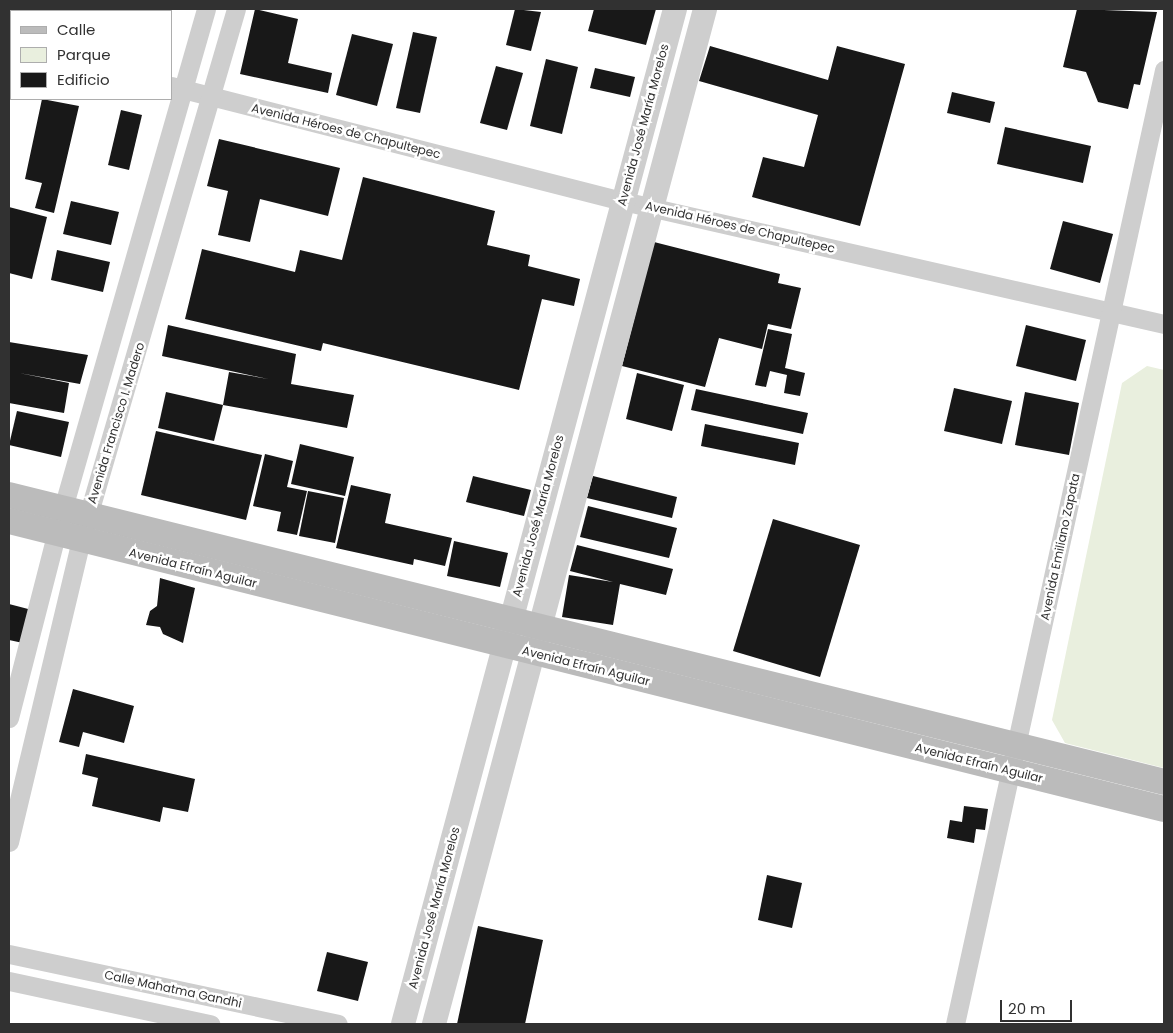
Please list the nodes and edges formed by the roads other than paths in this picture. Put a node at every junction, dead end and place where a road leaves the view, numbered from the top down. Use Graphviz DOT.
graph roads {
  1 [pos="206,9"];
  2 [pos="236,9"];
  3 [pos="675,9"];
  4 [pos="705,9"];
  5 [pos="1164,70"];
  6 [pos="178,88"];
  7 [pos="213,96"];
  8 [pos="623,202"];
  9 [pos="652,208"];
  10 [pos="1110,311"];
  11 [pos="1164,324"];
  12 [pos="9,495"];
  13 [pos="63,508"];
  14 [pos="89,515"];
  15 [pos="9,521"];
  16 [pos="69,536"];
  17 [pos="510,620"];
  18 [pos="539,627"];
  19 [pos="503,645"];
  20 [pos="532,653"];
  21 [pos="9,718"];
  22 [pos="1017,745"];
  23 [pos="1008,770"];
  24 [pos="1164,782"];
  25 [pos="1164,809"];
  26 [pos="9,842"];
  27 [pos="9,954"];
  28 [pos="9,981"];
  29 [pos="210,1024"];
  30 [pos="338,1024"];
  31 [pos="403,1024"];
  32 [pos="434,1024"];
  33 [pos="955,1024"];
  1 -- 6 [label="street, Avenida Francisco I. Madero"];
  2 -- 7 [label="street, Avenida Francisco I. Madero"];
  3 -- 8 [label="street, Avenida José María Morelos"];
  4 -- 9 [label="street"];
  5 -- 10 [label="street, Avenida Emiliano Zapata"];
  6 -- 7 [label="street, Avenida Héroes de Chapultepec"];
  6 -- 13 [label="street, Avenida Francisco I. Madero"];
  7 -- 8 [label="street, Avenida Héroes de Chapultepec"];
  7 -- 14 [label="street, Avenida Francisco I. Madero"];
  8 -- 9 [label="street, Avenida Héroes de Chapultepec"];
  8 -- 17 [label="street, Avenida José María Morelos"];
  9 -- 10 [label="street, Avenida Héroes de Chapultepec"];
  9 -- 18 [label="street"];
  10 -- 11 [label="street, Avenida Héroes de Chapultepec"];
  10 -- 22 [label="street, Avenida Emiliano Zapata"];
  12 -- 13 [label="main road"];
  13 -- 14 [label="main road"];
  13 -- 16 [label="street, Avenida Francisco I. Madero"];
  14 -- 16 [label="street, Avenida Francisco I. Madero"];
  14 -- 17 [label="main road"];
  15 -- 16 [label="main road, Avenida Efraín Aguilar"];
  16 -- 19 [label="main road, Avenida Efraín Aguilar"];
  16 -- 21 [label="street, Avenida Francisco I. Madero"];
  16 -- 26 [label="street, Avenida Francisco I. Madero"];
  17 -- 18 [label="main road"];
  17 -- 19 [label="street, Avenida José María Morelos"];
  18 -- 20 [label="street"];
  18 -- 22 [label="main road"];
  19 -- 20 [label="main road, Avenida Efraín Aguilar"];
  19 -- 31 [label="street, Avenida José María Morelos"];
  20 -- 23 [label="main road, Avenida Efraín Aguilar"];
  20 -- 32 [label="street"];
  22 -- 23 [label="street, Avenida Emiliano Zapata"];
  22 -- 24 [label="main road"];
  23 -- 25 [label="main road, Avenida Efraín Aguilar"];
  23 -- 33 [label="street, Avenida Emiliano Zapata"];
  27 -- 30 [label="street, Calle Mahatma Gandhi"];
  28 -- 29 [label="street"];
}
